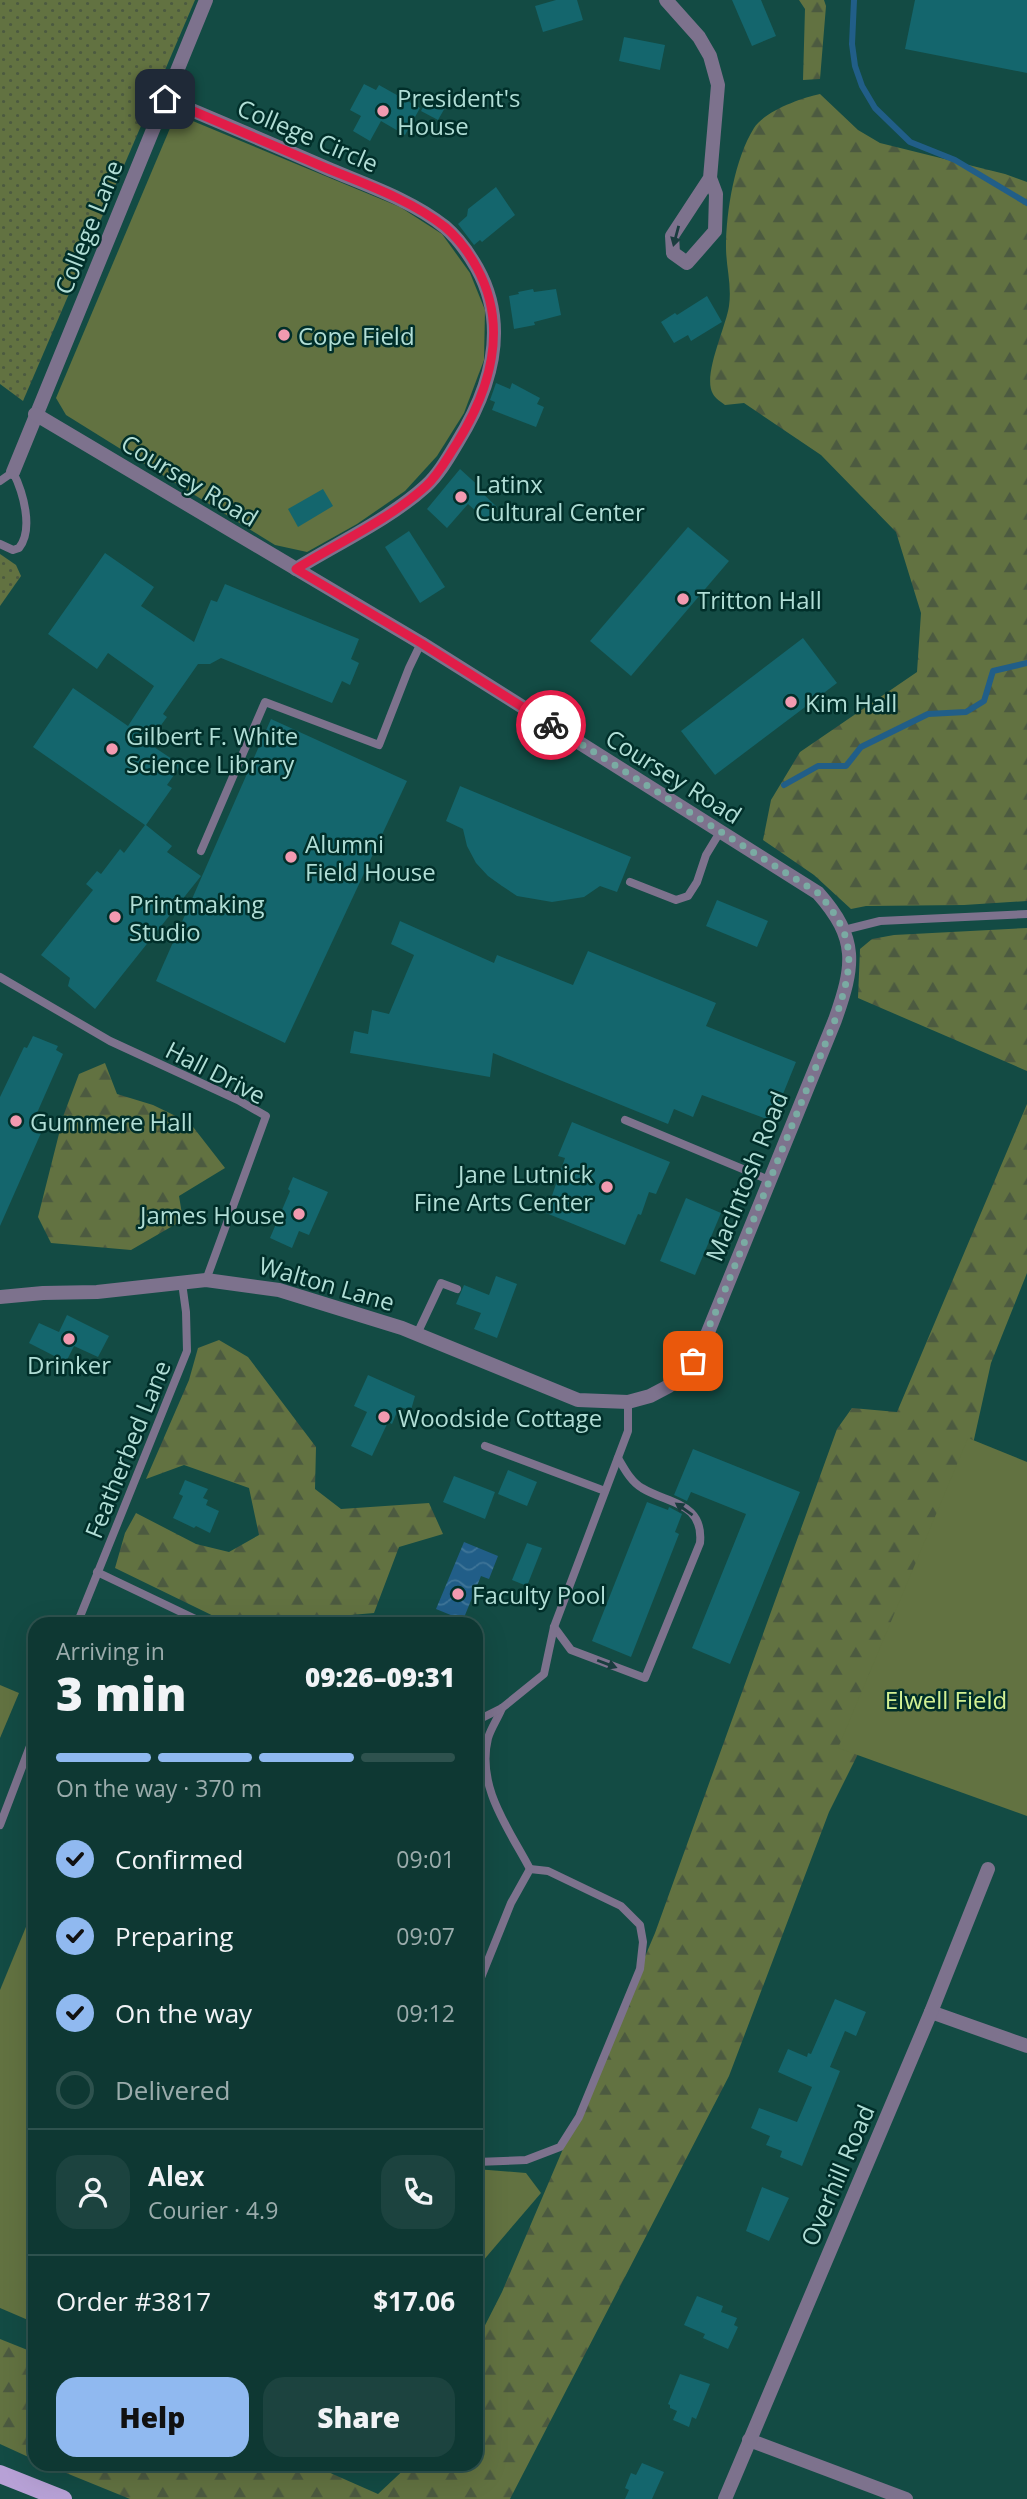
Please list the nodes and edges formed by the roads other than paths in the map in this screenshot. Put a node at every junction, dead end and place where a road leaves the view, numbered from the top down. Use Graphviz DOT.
graph roads {
  1 [pos="206,0"];
  2 [pos="666,0"];
  3 [pos="165,99"];
  4 [pos="710,178"];
  5 [pos="35,414"];
  6 [pos="13,472"];
  7 [pos="0,481"];
  8 [pos="0,544"];
  9 [pos="296,569"];
  10 [pos="421,643"];
  11 [pos="720,832"];
  12 [pos="201,851"];
  13 [pos="630,882"];
  14 [pos="1027,914"];
  15 [pos="844,930"];
  16 [pos="0,977"];
  17 [pos="625,1120"];
  18 [pos="769,1180"];
  19 [pos="206,1280"];
  20 [pos="182,1283"];
  21 [pos="457,1289"];
  22 [pos="0,1297"];
  23 [pos="417,1334"];
  24 [pos="628,1402"];
  25 [pos="485,1446"];
  26 [pos="618,1458"];
  27 [pos="605,1491"];
  28 [pos="97,1572"];
  29 [pos="80,1617"];
  30 [pos="191,1617"];
  31 [pos="554,1627"];
  32 [pos="502,1709"];
  33 [pos="483,1718"];
  34 [pos="28,1751"];
  35 [pos="0,1825"];
  36 [pos="530,1869"];
  37 [pos="988,1869"];
  38 [pos="483,1972"];
  39 [pos="931,2012"];
  40 [pos="1027,2046"];
  41 [pos="483,2162"];
  42 [pos="749,2440"];
  43 [pos="0,2474"];
  44 [pos="63,2499"];
  45 [pos="725,2499"];
  46 [pos="906,2499"];
  1 -- 3 [label="street, College Lane"];
  2 -- 4 [label="street"];
  3 -- 5 [label="street, College Lane"];
  3 -- 9 [label="street, College Circle"];
  4 -- 4 [label="street, one-way"];
  5 -- 6 [label="street, College Lane"];
  5 -- 9 [label="street, Coursey Road"];
  6 -- 7 [label="lane"];
  6 -- 8 [label="lane"];
  9 -- 10 [label="street, Coursey Road"];
  10 -- 11 [label="street, Coursey Road"];
  10 -- 12 [label="lane"];
  11 -- 13 [label="lane"];
  11 -- 15 [label="street, Coursey Road"];
  14 -- 15 [label="lane"];
  15 -- 18 [label="street, MacIntosh Road"];
  16 -- 19 [label="lane, Hall Drive"];
  17 -- 18 [label="lane"];
  18 -- 24 [label="street, MacIntosh Road"];
  19 -- 20 [label="street, Walton Lane"];
  19 -- 23 [label="street, Walton Lane"];
  20 -- 22 [label="street, Walton Lane"];
  20 -- 28 [label="lane, Featherbed Lane"];
  21 -- 23 [label="lane"];
  23 -- 24 [label="street, Walton Lane"];
  24 -- 26 [label="lane"];
  25 -- 27 [label="lane"];
  26 -- 27 [label="lane"];
  31 -- 26 [label="lane, one-way"];
  27 -- 31 [label="lane"];
  28 -- 29 [label="lane, Featherbed Lane"];
  28 -- 30 [label="lane"];
  31 -- 32 [label="lane"];
  32 -- 33 [label="lane"];
  32 -- 36 [label="lane"];
  34 -- 35 [label="lane"];
  36 -- 38 [label="lane"];
  36 -- 41 [label="lane"];
  37 -- 39 [label="street, Overhill Road"];
  39 -- 40 [label="street"];
  39 -- 42 [label="street, Overhill Road"];
  42 -- 45 [label="street, Overhill Road"];
  42 -- 46 [label="street"];
  43 -- 44 [label="main road"];
}
